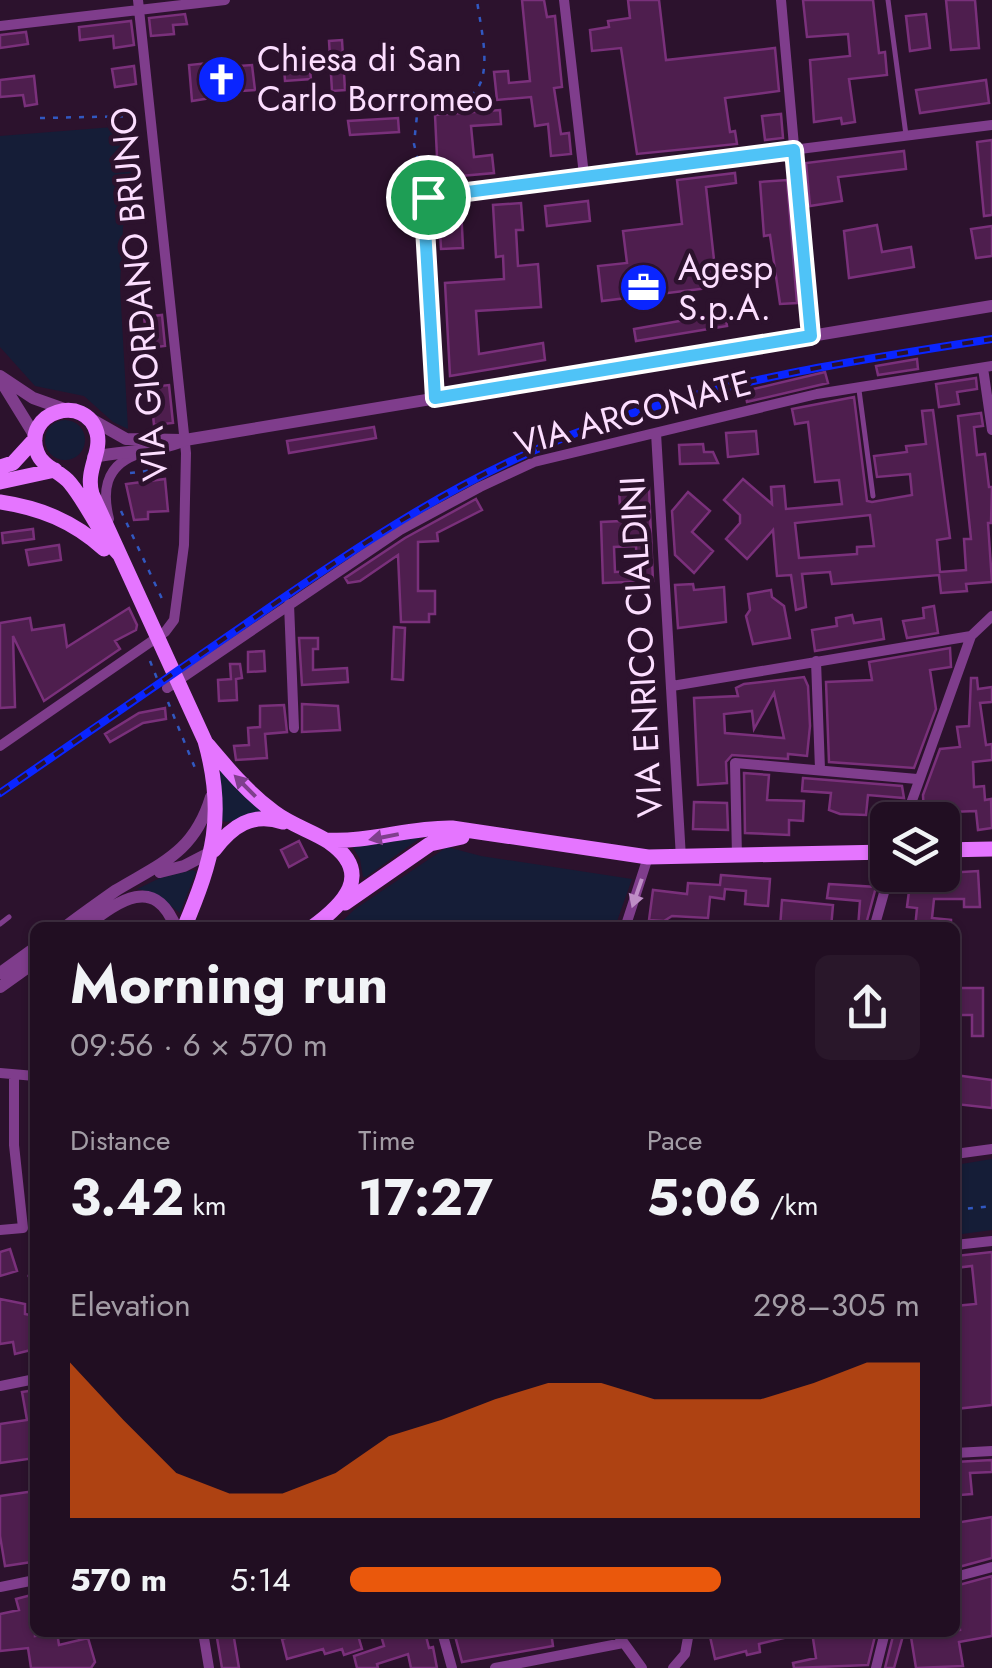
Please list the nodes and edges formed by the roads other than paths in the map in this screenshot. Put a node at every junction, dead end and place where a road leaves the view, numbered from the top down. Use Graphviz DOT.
graph roads {
  1 [pos="226,0"];
  2 [pos="564,0"];
  3 [pos="782,0"];
  4 [pos="888,0"];
  5 [pos="139,5"];
  6 [pos="0,26"];
  7 [pos="992,125"];
  8 [pos="906,135"];
  9 [pos="794,150"];
  10 [pos="584,176"];
  11 [pos="992,306"];
  12 [pos="811,336"];
  13 [pos="988,367"];
  14 [pos="0,377"];
  15 [pos="859,387"];
  16 [pos="435,398"];
  17 [pos="66,410"];
  18 [pos="86,416"];
  19 [pos="992,430"];
  20 [pos="656,433"];
  21 [pos="35,437"];
  22 [pos="185,440"];
  23 [pos="144,452"];
  24 [pos="92,458"];
  25 [pos="0,467"];
  26 [pos="57,471"];
  27 [pos="0,482"];
  28 [pos="872,496"];
  29 [pos="0,502"];
  30 [pos="112,534"];
  31 [pos="119,554"];
  32 [pos="128,571"];
  33 [pos="289,604"];
  34 [pos="992,616"];
  35 [pos="971,636"];
  36 [pos="816,661"];
  37 [pos="672,686"];
  38 [pos="166,692"];
  39 [pos="294,728"];
  40 [pos="205,741"];
  41 [pos="0,746"];
  42 [pos="820,769"];
  43 [pos="918,779"];
  44 [pos="215,785"];
  45 [pos="911,802"];
  46 [pos="291,824"];
  47 [pos="511,838"];
  48 [pos="326,840"];
  49 [pos="992,849"];
  50 [pos="960,850"];
  51 [pos="213,851"];
  52 [pos="870,852"];
  53 [pos="737,856"];
  54 [pos="648,857"];
  55 [pos="681,858"];
  56 [pos="147,875"];
  57 [pos="884,892"];
  58 [pos="9,917"];
  59 [pos="329,918"];
  60 [pos="72,922"];
  61 [pos="92,922"];
  62 [pos="175,922"];
  63 [pos="183,922"];
  64 [pos="627,922"];
  65 [pos="876,922"];
  66 [pos="0,924"];
  67 [pos="30,952"];
  68 [pos="30,966"];
  69 [pos="0,974"];
  70 [pos="0,987"];
  71 [pos="0,1073"];
  72 [pos="14,1075"];
  73 [pos="30,1076"];
  74 [pos="992,1149"];
  75 [pos="960,1153"];
  76 [pos="29,1227"];
  77 [pos="0,1230"];
  78 [pos="992,1241"];
  79 [pos="960,1245"];
  80 [pos="30,1380"];
  81 [pos="0,1386"];
  82 [pos="992,1451"];
  83 [pos="960,1453"];
  84 [pos="992,1567"];
  85 [pos="960,1576"];
  86 [pos="30,1581"];
  87 [pos="0,1587"];
  88 [pos="203,1637"];
  89 [pos="443,1637"];
  90 [pos="688,1637"];
  91 [pos="884,1637"];
  92 [pos="619,1638"];
  93 [pos="510,1667"];
  94 [pos="209,1668"];
  95 [pos="452,1668"];
  96 [pos="495,1668"];
  97 [pos="642,1668"];
  98 [pos="673,1668"];
  99 [pos="876,1668"];
  1 -- 5 [label="street"];
  2 -- 10 [label="street"];
  3 -- 9 [label="street"];
  4 -- 8 [label="lane"];
  5 -- 6 [label="street"];
  5 -- 22 [label="street, VIA GIORDANO BRUNO"];
  7 -- 8 [label="street"];
  8 -- 9 [label="street"];
  9 -- 10 [label="street"];
  9 -- 12 [label="street"];
  10 -- 16 [label="street"];
  11 -- 12 [label="street"];
  12 -- 16 [label="street"];
  13 -- 15 [label="street, VIA ARCONATE"];
  13 -- 19 [label="street"];
  14 -- 17 [label="street"];
  14 -- 21 [label="street"];
  15 -- 20 [label="street, VIA ARCONATE"];
  15 -- 28 [label="lane"];
  16 -- 22 [label="street"];
  17 -- 18 [label="main road"];
  17 -- 21 [label="main road"];
  18 -- 22 [label="street"];
  18 -- 24 [label="main road"];
  20 -- 33 [label="street, VIA ARCONATE"];
  20 -- 37 [label="street, VIA ENRICO CIALDINI"];
  21 -- 25 [label="main road"];
  21 -- 26 [label="main road"];
  22 -- 23 [label="street"];
  22 -- 41 [label="street, VIA GIORDANO BRUNO"];
  23 -- 24 [label="street"];
  23 -- 30 [label="street"];
  24 -- 26 [label="main road"];
  24 -- 30 [label="main road"];
  26 -- 27 [label="main road"];
  26 -- 31 [label="main road"];
  29 -- 32 [label="main road"];
  30 -- 31 [label="main road"];
  31 -- 32 [label="main road"];
  32 -- 40 [label="main road"];
  33 -- 38 [label="street, VIA ARCONATE"];
  33 -- 39 [label="street"];
  34 -- 35 [label="street"];
  35 -- 36 [label="street"];
  35 -- 43 [label="street"];
  36 -- 37 [label="street"];
  36 -- 42 [label="street"];
  37 -- 55 [label="street, VIA ENRICO CIALDINI"];
  40 -- 44 [label="main road"];
  46 -- 40 [label="main road, one-way"];
  42 -- 43 [label="street"];
  42 -- 53 [label="street"];
  43 -- 45 [label="street"];
  44 -- 51 [label="main road"];
  44 -- 56 [label="street"];
  46 -- 48 [label="main road"];
  46 -- 51 [label="main road"];
  47 -- 48 [label="main road, one-way"];
  47 -- 54 [label="main road"];
  47 -- 59 [label="main road"];
  48 -- 59 [label="main road"];
  49 -- 50 [label="main road"];
  51 -- 56 [label="street"];
  51 -- 63 [label="main road"];
  52 -- 53 [label="main road"];
  53 -- 55 [label="main road"];
  54 -- 55 [label="main road"];
  54 -- 64 [label="street, one-way"];
  56 -- 60 [label="street"];
  57 -- 65 [label="street"];
  58 -- 66 [label="lane"];
  61 -- 62 [label="street"];
  67 -- 69 [label="street"];
  68 -- 70 [label="street"];
  71 -- 72 [label="street"];
  72 -- 73 [label="street"];
  72 -- 76 [label="street"];
  74 -- 75 [label="street"];
  76 -- 77 [label="street"];
  78 -- 79 [label="street"];
  80 -- 81 [label="street"];
  82 -- 83 [label="street"];
  84 -- 85 [label="street"];
  86 -- 87 [label="street"];
  88 -- 94 [label="street"];
  89 -- 95 [label="street"];
  90 -- 98 [label="street"];
  91 -- 99 [label="street"];
  92 -- 93 [label="street"];
  92 -- 97 [label="street"];
  93 -- 96 [label="street"];
}
